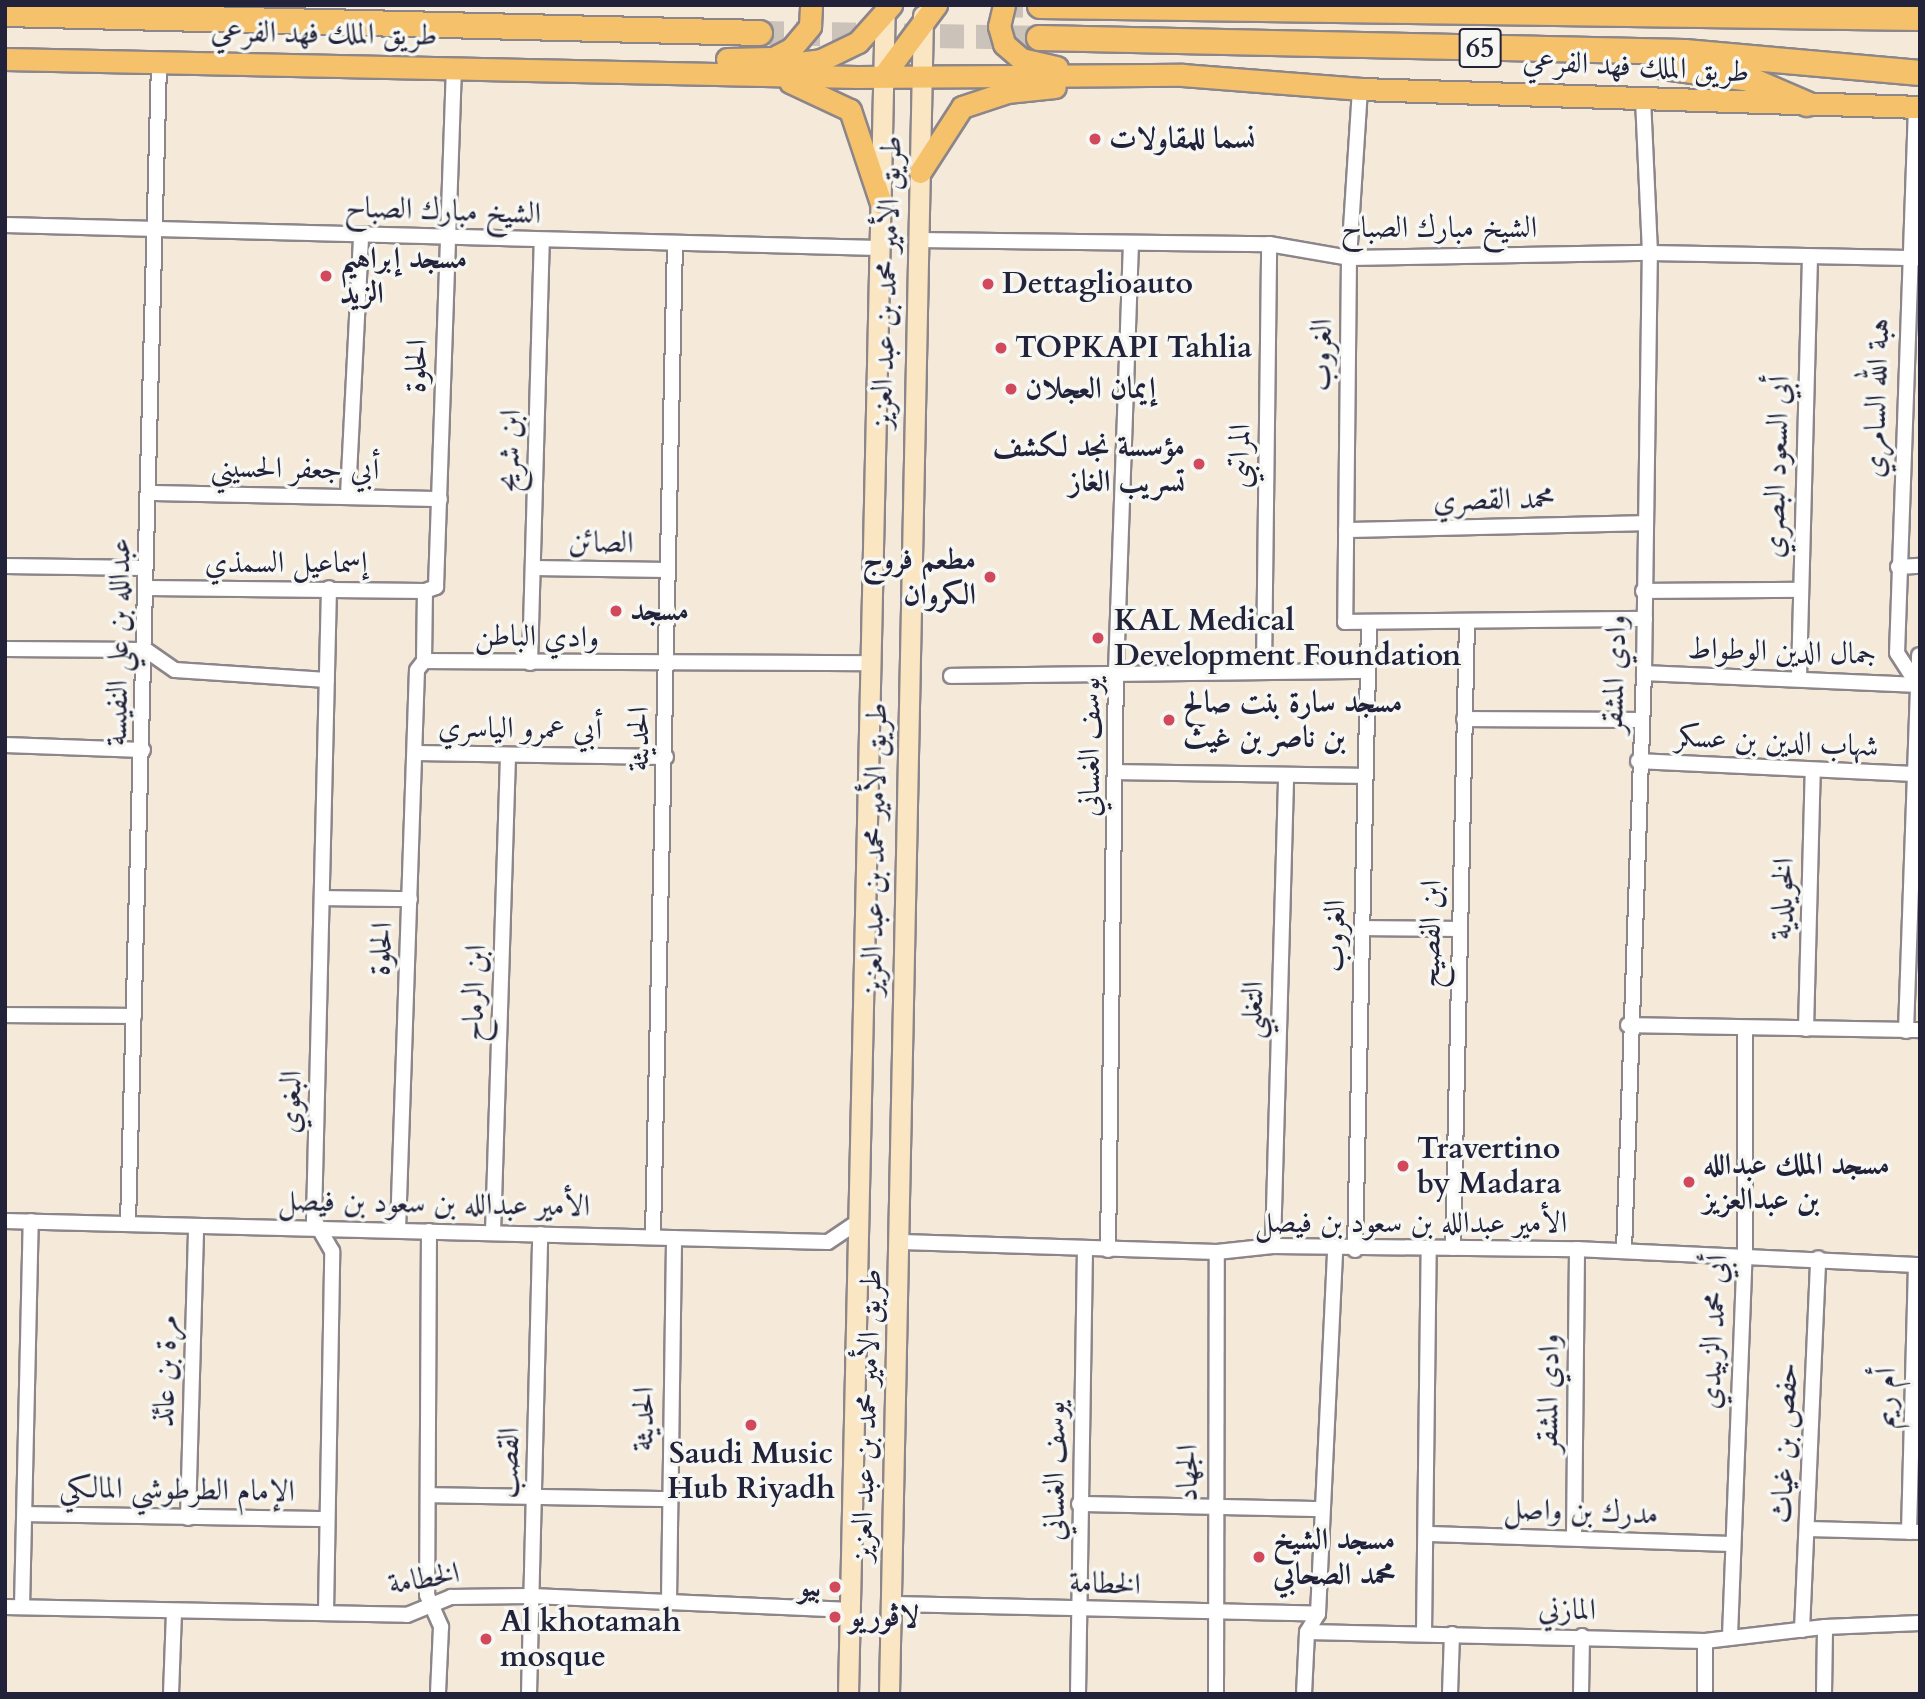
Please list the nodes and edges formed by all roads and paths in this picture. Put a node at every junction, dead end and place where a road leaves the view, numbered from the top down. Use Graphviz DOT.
graph roads {
  1 [pos="811,5"];
  2 [pos="1004,5"];
  3 [pos="1040,6"];
  4 [pos="887,8"];
  5 [pos="927,8"];
  6 [pos="5,14"];
  7 [pos="1920,18"];
  8 [pos="760,33"];
  9 [pos="1039,37"];
  10 [pos="1596,51"];
  11 [pos="5,59"];
  12 [pos="159,61"];
  13 [pos="454,66"];
  14 [pos="641,69"];
  15 [pos="1920,73"];
  16 [pos="1183,75"];
  17 [pos="883,76"];
  18 [pos="922,76"];
  19 [pos="1360,89"];
  20 [pos="1643,99"];
  21 [pos="1807,104"];
  22 [pos="1918,107"];
  23 [pos="920,173"];
  24 [pos="881,203"];
  25 [pos="5,225"];
  26 [pos="152,231"];
  27 [pos="361,234"];
  28 [pos="448,236"];
  29 [pos="542,240"];
  30 [pos="917,240"];
  31 [pos="675,244"];
  32 [pos="1269,244"];
  33 [pos="1131,245"];
  34 [pos="879,248"];
  35 [pos="1650,253"];
  36 [pos="1349,258"];
  37 [pos="1914,258"];
  38 [pos="1810,259"];
  39 [pos="149,493"];
  40 [pos="348,495"];
  41 [pos="440,499"];
  42 [pos="1644,523"];
  43 [pos="1346,530"];
  44 [pos="5,566"];
  45 [pos="1898,566"];
  46 [pos="1920,566"];
  47 [pos="144,568"];
  48 [pos="533,568"];
  49 [pos="668,570"];
  50 [pos="147,588"];
  51 [pos="330,588"];
  52 [pos="1800,590"];
  53 [pos="425,591"];
  54 [pos="1643,591"];
  55 [pos="1645,619"];
  56 [pos="1466,621"];
  57 [pos="1369,623"];
  58 [pos="5,649"];
  59 [pos="146,650"];
  60 [pos="1897,653"];
  61 [pos="1919,655"];
  62 [pos="530,663"];
  63 [pos="870,663"];
  64 [pos="420,665"];
  65 [pos="665,665"];
  66 [pos="1264,668"];
  67 [pos="1368,670"];
  68 [pos="1116,672"];
  69 [pos="1644,673"];
  70 [pos="951,676"];
  71 [pos="1799,677"];
  72 [pos="327,680"];
  73 [pos="1918,685"];
  74 [pos="1464,719"];
  75 [pos="1640,720"];
  76 [pos="5,745"];
  77 [pos="144,750"];
  78 [pos="416,753"];
  79 [pos="508,755"];
  80 [pos="666,757"];
  81 [pos="1638,761"];
  82 [pos="1813,770"];
  83 [pos="1118,772"];
  84 [pos="1913,774"];
  85 [pos="1286,775"];
  86 [pos="1364,776"];
  87 [pos="323,898"];
  88 [pos="410,899"];
  89 [pos="1362,928"];
  90 [pos="1456,929"];
  91 [pos="5,1015"];
  92 [pos="134,1016"];
  93 [pos="1628,1025"];
  94 [pos="1745,1029"];
  95 [pos="1806,1029"];
  96 [pos="1913,1030"];
  97 [pos="5,1221"];
  98 [pos="31,1221"];
  99 [pos="128,1224"];
  100 [pos="855,1224"];
  101 [pos="196,1226"];
  102 [pos="320,1228"];
  103 [pos="398,1230"];
  104 [pos="429,1231"];
  105 [pos="493,1233"];
  106 [pos="540,1234"];
  107 [pos="653,1235"];
  108 [pos="674,1238"];
  109 [pos="902,1242"];
  110 [pos="1273,1246"];
  111 [pos="1452,1248"];
  112 [pos="1085,1249"];
  113 [pos="1577,1249"];
  114 [pos="1108,1250"];
  115 [pos="1335,1250"];
  116 [pos="1355,1250"];
  117 [pos="1429,1250"];
  118 [pos="1624,1251"];
  119 [pos="1217,1252"];
  120 [pos="1745,1254"];
  121 [pos="1818,1258"];
  122 [pos="1918,1265"];
  123 [pos="428,1495"];
  124 [pos="534,1497"];
  125 [pos="669,1499"];
  126 [pos="1079,1504"];
  127 [pos="1214,1506"];
  128 [pos="1319,1509"];
  129 [pos="27,1514"];
  130 [pos="188,1518"];
  131 [pos="327,1519"];
  132 [pos="1808,1529"];
  133 [pos="1915,1532"];
  134 [pos="1430,1534"];
  135 [pos="1574,1538"];
  136 [pos="1731,1544"];
  137 [pos="532,1596"];
  138 [pos="669,1600"];
  139 [pos="432,1604"];
  140 [pos="891,1604"];
  141 [pos="5,1607"];
  142 [pos="22,1607"];
  143 [pos="1082,1609"];
  144 [pos="851,1610"];
  145 [pos="174,1611"];
  146 [pos="326,1612"];
  147 [pos="1218,1613"];
  148 [pos="1318,1614"];
  149 [pos="1920,1623"];
  150 [pos="1825,1627"];
  151 [pos="1802,1630"];
  152 [pos="1307,1632"];
  153 [pos="1424,1633"];
  154 [pos="1452,1634"];
  155 [pos="1582,1636"];
  156 [pos="1730,1636"];
  157 [pos="1704,1641"];
  158 [pos="171,1694"];
  159 [pos="438,1694"];
  160 [pos="529,1694"];
  161 [pos="848,1694"];
  162 [pos="889,1694"];
  163 [pos="1077,1694"];
  164 [pos="1216,1694"];
  165 [pos="1304,1694"];
  166 [pos="1450,1694"];
  167 [pos="1581,1694"];
  168 [pos="1704,1694"];
  169 [pos="1824,1694"];
  1 -- 14 [label="main road"];
  2 -- 16 [label="main road"];
  3 -- 7 [label="highway, 65"];
  4 -- 14 [label="main road"];
  4 -- 17 [label="main road, طريق الأمير محمد بن عبد العزيز"];
  5 -- 17 [label="main road"];
  5 -- 18 [label="main road, طريق الأمير محمد بن عبد العزيز"];
  6 -- 8 [label="highway"];
  9 -- 10 [label="highway, 65"];
  10 -- 15 [label="highway, 65"];
  10 -- 21 [label="highway"];
  11 -- 12 [label="main road, طريق الملك فهد الفرعي"];
  12 -- 13 [label="main road, طريق الملك فهد الفرعي"];
  12 -- 26 [label="street, عبدالله بن علي النفيسة"];
  13 -- 14 [label="main road, طريق الملك فهد الفرعي"];
  13 -- 28 [label="street, الحلوة"];
  14 -- 17 [label="main road"];
  14 -- 24 [label="main road"];
  16 -- 18 [label="main road"];
  16 -- 19 [label="main road, طريق الملك فهد الفرعي"];
  16 -- 23 [label="main road"];
  17 -- 18 [label="main road"];
  17 -- 24 [label="main road, طريق الأمير محمد بن عبد العزيز"];
  18 -- 23 [label="main road, طريق الأمير محمد بن عبد العزيز"];
  19 -- 20 [label="main road, طريق الملك فهد الفرعي"];
  19 -- 36 [label="street, الغروب"];
  20 -- 21 [label="main road, طريق الملك فهد الفرعي"];
  20 -- 35 [label="street, وادي المشقر"];
  21 -- 22 [label="main road, طريق الملك فهد الفرعي"];
  22 -- 37 [label="street, هبة الله السامري"];
  23 -- 30 [label="main road, طريق الأمير محمد بن عبد العزيز"];
  24 -- 34 [label="main road, طريق الأمير محمد بن عبد العزيز"];
  25 -- 26 [label="street, الشيخ مبارك الصباح"];
  26 -- 27 [label="street, الشيخ مبارك الصباح"];
  26 -- 39 [label="street, عبدالله بن علي النفيسة"];
  27 -- 28 [label="street, الشيخ مبارك الصباح"];
  27 -- 40 [label="street"];
  28 -- 29 [label="street, الشيخ مبارك الصباح"];
  28 -- 41 [label="street, الحلوة"];
  29 -- 31 [label="street, الشيخ مبارك الصباح"];
  29 -- 48 [label="street, ابن شريح"];
  30 -- 33 [label="street, الشيخ مبارك الصباح"];
  30 -- 109 [label="main road, طريق الأمير محمد بن عبد العزيز"];
  31 -- 34 [label="street, الشيخ مبارك الصباح"];
  31 -- 49 [label="street, الحديثة"];
  32 -- 33 [label="street, الشيخ مبارك الصباح"];
  32 -- 36 [label="street, الشيخ مبارك الصباح"];
  32 -- 66 [label="street, المراتبي"];
  33 -- 68 [label="street, يوسف الغساني"];
  34 -- 63 [label="main road, طريق الأمير محمد بن عبد العزيز"];
  35 -- 36 [label="street, الشيخ مبارك الصباح"];
  35 -- 38 [label="street, الشيخ مبارك الصباح"];
  35 -- 42 [label="street, وادي المشقر"];
  36 -- 43 [label="street, الغروب"];
  37 -- 38 [label="street, الشيخ مبارك الصباح"];
  37 -- 45 [label="street, هبة الله السامري"];
  38 -- 52 [label="street, أبي السعود البصري"];
  39 -- 40 [label="street, أبي جعفر الحسيني"];
  39 -- 47 [label="street, عبدالله بن علي النفيسة"];
  40 -- 41 [label="street, أبي جعفر الحسيني"];
  41 -- 53 [label="street, الحلوة"];
  42 -- 43 [label="street, محمد القصري"];
  42 -- 54 [label="street, وادي المشقر"];
  43 -- 57 [label="street, الغروب"];
  44 -- 47 [label="street"];
  45 -- 46 [label="street"];
  45 -- 60 [label="street, هبة الله السامري"];
  47 -- 50 [label="street, عبدالله بن علي النفيسة"];
  48 -- 49 [label="street, الصائن"];
  48 -- 62 [label="street, ابن شريح"];
  49 -- 65 [label="street, الحديثة"];
  50 -- 51 [label="street, إسماعيل السمذي"];
  50 -- 59 [label="street, عبدالله بن علي النفيسة"];
  51 -- 53 [label="street, إسماعيل السمذي"];
  51 -- 72 [label="street, البغوي"];
  52 -- 54 [label="street"];
  52 -- 71 [label="street, أبي السعود البصري"];
  53 -- 64 [label="street, الحلوة"];
  54 -- 55 [label="street, وادي المشقر"];
  55 -- 56 [label="street"];
  55 -- 69 [label="street, وادي المشقر"];
  56 -- 57 [label="street"];
  56 -- 74 [label="street, ابن الفصيح"];
  57 -- 67 [label="street, الغروب"];
  58 -- 59 [label="street"];
  59 -- 72 [label="street"];
  59 -- 77 [label="street, عبدالله بن علي النفيسة"];
  60 -- 61 [label="street"];
  60 -- 73 [label="street"];
  61 -- 73 [label="street"];
  62 -- 64 [label="street, وادي الباطن"];
  62 -- 65 [label="street, وادي الباطن"];
  63 -- 65 [label="street, وادي الباطن"];
  63 -- 100 [label="main road, طريق الأمير محمد بن عبد العزيز"];
  64 -- 78 [label="street, الحلوة"];
  65 -- 80 [label="street, الحديثة"];
  66 -- 67 [label="street"];
  66 -- 68 [label="street"];
  67 -- 86 [label="street, الغروب"];
  68 -- 70 [label="street"];
  68 -- 83 [label="street, يوسف الغساني"];
  69 -- 71 [label="street, جمال الدين الوطواط"];
  69 -- 75 [label="street, وادي المشقر"];
  71 -- 73 [label="street, جمال الدين الوطواط"];
  72 -- 87 [label="street, البغوي"];
  73 -- 84 [label="street"];
  74 -- 75 [label="street"];
  74 -- 90 [label="street, ابن الفصيح"];
  75 -- 81 [label="street, وادي المشقر"];
  76 -- 77 [label="street"];
  77 -- 92 [label="street, عبدالله بن علي النفيسة"];
  78 -- 79 [label="street, أبي عمرو الياسري"];
  78 -- 88 [label="street, الحلوة"];
  79 -- 80 [label="street, أبي عمرو الياسري"];
  79 -- 105 [label="street, ابن الرماح"];
  80 -- 107 [label="street, الحديثة"];
  81 -- 82 [label="street, شهاب الدين بن عسكر"];
  81 -- 93 [label="street, وادي المشقر"];
  82 -- 84 [label="street, شهاب الدين بن عسكر"];
  82 -- 95 [label="street, الخويلدية"];
  83 -- 85 [label="street"];
  83 -- 114 [label="street, يوسف الغساني"];
  84 -- 96 [label="street"];
  85 -- 86 [label="street"];
  85 -- 110 [label="street, التغلبي"];
  86 -- 89 [label="street, الغروب"];
  87 -- 88 [label="street"];
  87 -- 102 [label="street, البغوي"];
  88 -- 103 [label="street, الحلوة"];
  89 -- 90 [label="street"];
  89 -- 116 [label="street, الغروب"];
  90 -- 111 [label="street, ابن الفصيح"];
  91 -- 92 [label="street"];
  92 -- 99 [label="street, عبدالله بن علي النفيسة"];
  93 -- 94 [label="street"];
  93 -- 118 [label="street, وادي المشقر"];
  94 -- 95 [label="street"];
  94 -- 120 [label="street, أبي محمد الزبيدي"];
  95 -- 96 [label="street"];
  97 -- 98 [label="street, الأمير عبدالله بن سعود بن فيصل"];
  98 -- 99 [label="street, الأمير عبدالله بن سعود بن فيصل"];
  98 -- 129 [label="street"];
  99 -- 101 [label="street, الأمير عبدالله بن سعود بن فيصل"];
  100 -- 108 [label="street, الأمير عبدالله بن سعود بن فيصل"];
  100 -- 144 [label="main road, طريق الأمير محمد بن عبد العزيز"];
  101 -- 102 [label="street, الأمير عبدالله بن سعود بن فيصل"];
  101 -- 130 [label="street, مرة بن عائذ"];
  102 -- 103 [label="street, الأمير عبدالله بن سعود بن فيصل"];
  102 -- 131 [label="street, البغوي"];
  103 -- 104 [label="street, الأمير عبدالله بن سعود بن فيصل"];
  104 -- 105 [label="street, الأمير عبدالله بن سعود بن فيصل"];
  104 -- 123 [label="street"];
  105 -- 106 [label="street, الأمير عبدالله بن سعود بن فيصل"];
  106 -- 107 [label="street, الأمير عبدالله بن سعود بن فيصل"];
  106 -- 124 [label="street, القصب"];
  107 -- 108 [label="street, الأمير عبدالله بن سعود بن فيصل"];
  108 -- 125 [label="street, الحديثة"];
  109 -- 112 [label="street, الأمير عبدالله بن سعود بن فيصل"];
  109 -- 140 [label="main road, طريق الأمير محمد بن عبد العزيز"];
  110 -- 115 [label="street, الأمير عبدالله بن سعود بن فيصل"];
  110 -- 119 [label="street, الأمير عبدالله بن سعود بن فيصل"];
  111 -- 113 [label="street, الأمير عبدالله بن سعود بن فيصل"];
  111 -- 117 [label="street, الأمير عبدالله بن سعود بن فيصل"];
  112 -- 114 [label="street, الأمير عبدالله بن سعود بن فيصل"];
  112 -- 126 [label="street, يوسف الغساني"];
  113 -- 118 [label="street, الأمير عبدالله بن سعود بن فيصل"];
  113 -- 135 [label="street, وادي المشقر"];
  114 -- 119 [label="street, الأمير عبدالله بن سعود بن فيصل"];
  115 -- 116 [label="street, الأمير عبدالله بن سعود بن فيصل"];
  115 -- 128 [label="street"];
  116 -- 117 [label="street, الأمير عبدالله بن سعود بن فيصل"];
  117 -- 134 [label="street"];
  118 -- 120 [label="street, الأمير عبدالله بن سعود بن فيصل"];
  119 -- 127 [label="street, الجهاد"];
  120 -- 121 [label="street, الأمير عبدالله بن سعود بن فيصل"];
  120 -- 136 [label="street, أبي محمد الزبيدي"];
  121 -- 122 [label="street, الأمير عبدالله بن سعود بن فيصل"];
  121 -- 132 [label="street, حفص بن غياث"];
  122 -- 133 [label="street, أم ريم"];
  123 -- 124 [label="street"];
  123 -- 139 [label="street"];
  124 -- 125 [label="street"];
  124 -- 137 [label="street, القصب"];
  125 -- 138 [label="street, الحديثة"];
  126 -- 127 [label="street"];
  126 -- 143 [label="street, يوسف الغساني"];
  127 -- 128 [label="street"];
  127 -- 147 [label="street, الجهاد"];
  128 -- 148 [label="street"];
  129 -- 130 [label="street, الإمام الطرطوشي المالكي"];
  129 -- 142 [label="street"];
  130 -- 131 [label="street, الإمام الطرطوشي المالكي"];
  131 -- 146 [label="street, البغوي"];
  132 -- 133 [label="street"];
  132 -- 151 [label="street, حفص بن غياث"];
  134 -- 135 [label="street, مدرك بن واصل"];
  134 -- 153 [label="street"];
  135 -- 136 [label="street, مدرك بن واصل"];
  136 -- 156 [label="street, أبي محمد الزبيدي"];
  137 -- 138 [label="street, الخطامة"];
  137 -- 139 [label="street, الخطامة"];
  137 -- 160 [label="street, القصب"];
  138 -- 144 [label="street, الخطامة"];
  139 -- 146 [label="street, الخطامة"];
  139 -- 159 [label="street"];
  140 -- 143 [label="street, الخطامة"];
  140 -- 162 [label="main road, طريق الأمير محمد بن عبد العزيز"];
  141 -- 142 [label="street, الخطامة"];
  142 -- 145 [label="street, الخطامة"];
  143 -- 147 [label="street, الخطامة"];
  143 -- 163 [label="street, يوسف الغساني"];
  144 -- 161 [label="main road, طريق الأمير محمد بن عبد العزيز"];
  145 -- 146 [label="street, الخطامة"];
  145 -- 158 [label="street"];
  147 -- 148 [label="street, الخطامة"];
  147 -- 164 [label="street, الجهاد"];
  148 -- 152 [label="street"];
  149 -- 150 [label="street"];
  150 -- 151 [label="street, المازني"];
  150 -- 169 [label="street"];
  151 -- 156 [label="street, المازني"];
  152 -- 153 [label="street, المازني"];
  152 -- 165 [label="street"];
  153 -- 154 [label="street, المازني"];
  154 -- 155 [label="street, المازني"];
  154 -- 166 [label="street"];
  155 -- 157 [label="street, المازني"];
  155 -- 167 [label="street"];
  156 -- 157 [label="street, المازني"];
  157 -- 168 [label="street"];
}
